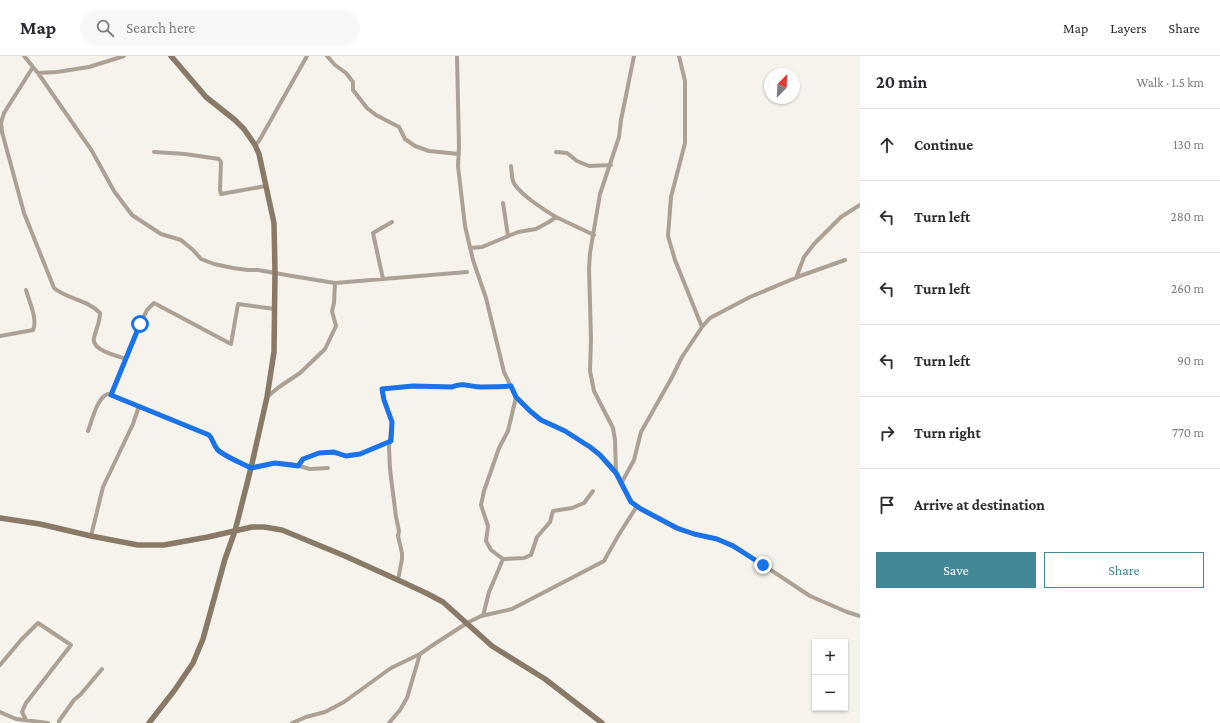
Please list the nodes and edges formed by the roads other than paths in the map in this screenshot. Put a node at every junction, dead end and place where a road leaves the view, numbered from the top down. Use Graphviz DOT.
graph roads {
  1 [pos="24,56"];
  2 [pos="124,56"];
  3 [pos="171,56"];
  4 [pos="307,56"];
  5 [pos="327,56"];
  6 [pos="457,56"];
  7 [pos="634,56"];
  8 [pos="678,56"];
  9 [pos="33,67"];
  10 [pos="38,73"];
  11 [pos="255,145"];
  12 [pos="154,152"];
  13 [pos="556,152"];
  14 [pos="459,154"];
  15 [pos="611,165"];
  16 [pos="511,166"];
  17 [pos="266,186"];
  18 [pos="503,203"];
  19 [pos="860,205"];
  20 [pos="556,217"];
  21 [pos="392,222"];
  22 [pos="594,235"];
  23 [pos="508,236"];
  24 [pos="470,248"];
  25 [pos="845,260"];
  26 [pos="275,272"];
  27 [pos="467,272"];
  28 [pos="796,278"];
  29 [pos="382,279"];
  30 [pos="335,283"];
  31 [pos="26,290"];
  32 [pos="275,309"];
  33 [pos="702,327"];
  34 [pos="0,336"];
  35 [pos="126,360"];
  36 [pos="511,386"];
  37 [pos="111,395"];
  38 [pos="267,397"];
  39 [pos="516,397"];
  40 [pos="139,406"];
  41 [pos="88,431"];
  42 [pos="391,441"];
  43 [pos="298,466"];
  44 [pos="251,468"];
  45 [pos="328,468"];
  46 [pos="616,473"];
  47 [pos="622,482"];
  48 [pos="593,491"];
  49 [pos="637,506"];
  50 [pos="0,518"];
  51 [pos="235,531"];
  52 [pos="91,536"];
  53 [pos="503,559"];
  54 [pos="398,580"];
  55 [pos="483,616"];
  56 [pos="860,616"];
  57 [pos="467,623"];
  58 [pos="420,654"];
  59 [pos="0,665"];
  60 [pos="102,669"];
  61 [pos="0,712"];
  62 [pos="26,720"];
  63 [pos="48,723"];
  64 [pos="59,723"];
  65 [pos="148,723"];
  66 [pos="292,723"];
  67 [pos="388,723"];
  68 [pos="602,723"];
  1 -- 9 [label="street"];
  2 -- 10 [label="street"];
  3 -- 11 [label="street"];
  4 -- 11 [label="street"];
  5 -- 14 [label="street"];
  6 -- 14 [label="street"];
  7 -- 15 [label="street"];
  8 -- 33 [label="street"];
  9 -- 10 [label="street"];
  9 -- 35 [label="street"];
  10 -- 26 [label="street"];
  11 -- 17 [label="street"];
  12 -- 17 [label="street"];
  13 -- 15 [label="street"];
  14 -- 24 [label="street"];
  15 -- 22 [label="street"];
  16 -- 20 [label="street"];
  17 -- 26 [label="street"];
  18 -- 23 [label="street"];
  19 -- 28 [label="street"];
  20 -- 22 [label="street"];
  20 -- 23 [label="street"];
  21 -- 29 [label="street"];
  22 -- 46 [label="street"];
  23 -- 24 [label="street"];
  24 -- 36 [label="street"];
  25 -- 28 [label="street"];
  26 -- 30 [label="street"];
  26 -- 32 [label="street"];
  27 -- 29 [label="street"];
  28 -- 33 [label="street"];
  29 -- 30 [label="street"];
  30 -- 38 [label="street"];
  31 -- 34 [label="street"];
  32 -- 35 [label="street"];
  32 -- 38 [label="street"];
  33 -- 47 [label="street"];
  35 -- 37 [label="street"];
  36 -- 39 [label="street"];
  36 -- 42 [label="street"];
  37 -- 40 [label="street"];
  37 -- 41 [label="street"];
  38 -- 44 [label="street"];
  39 -- 46 [label="street"];
  39 -- 53 [label="street"];
  40 -- 44 [label="street"];
  40 -- 52 [label="street"];
  42 -- 43 [label="street"];
  42 -- 54 [label="street"];
  43 -- 44 [label="street"];
  43 -- 45 [label="street"];
  44 -- 51 [label="street"];
  46 -- 47 [label="street"];
  47 -- 49 [label="street"];
  48 -- 53 [label="street"];
  49 -- 55 [label="street"];
  49 -- 56 [label="street"];
  50 -- 52 [label="street"];
  51 -- 52 [label="street"];
  51 -- 54 [label="street"];
  51 -- 65 [label="street"];
  53 -- 55 [label="street"];
  54 -- 57 [label="street"];
  55 -- 57 [label="street"];
  57 -- 58 [label="street"];
  57 -- 68 [label="street"];
  58 -- 66 [label="street"];
  58 -- 67 [label="street"];
  59 -- 62 [label="street"];
  60 -- 64 [label="street"];
  61 -- 62 [label="street"];
  62 -- 63 [label="street"];
}
